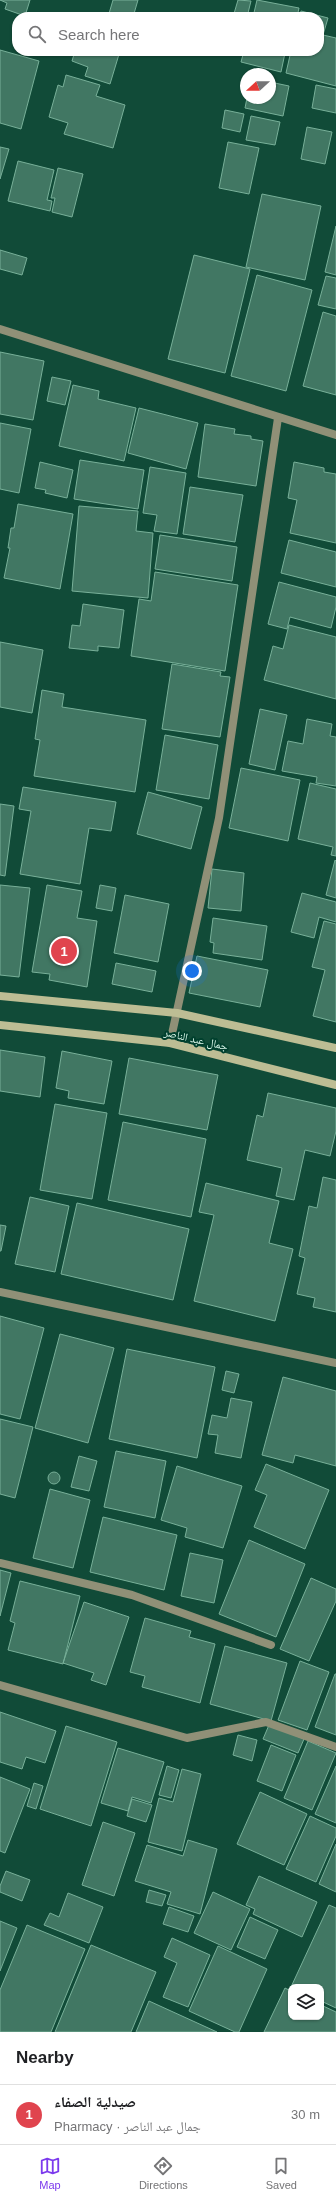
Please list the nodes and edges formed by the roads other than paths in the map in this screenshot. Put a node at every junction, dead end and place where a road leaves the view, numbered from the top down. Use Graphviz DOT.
graph roads {
  1 [pos="0,329"];
  2 [pos="278,418"];
  3 [pos="336,435"];
  4 [pos="0,996"];
  5 [pos="177,1013"];
  6 [pos="0,1025"];
  7 [pos="170,1043"];
  8 [pos="336,1048"];
  9 [pos="336,1085"];
  10 [pos="0,1292"];
  11 [pos="336,1363"];
  12 [pos="0,1563"];
  13 [pos="271,1645"];
  14 [pos="0,1685"];
  15 [pos="336,1748"];
  1 -- 2 [label="street"];
  2 -- 3 [label="street"];
  2 -- 5 [label="street"];
  4 -- 5 [label="street, جمال عبد الناصر"];
  5 -- 7 [label="street"];
  5 -- 8 [label="street, جمال عبد الناصر"];
  6 -- 7 [label="street, جمال عبد الناصر"];
  7 -- 9 [label="street, جمال عبد الناصر"];
  10 -- 11 [label="street"];
  12 -- 13 [label="street"];
  14 -- 15 [label="street"];
}
